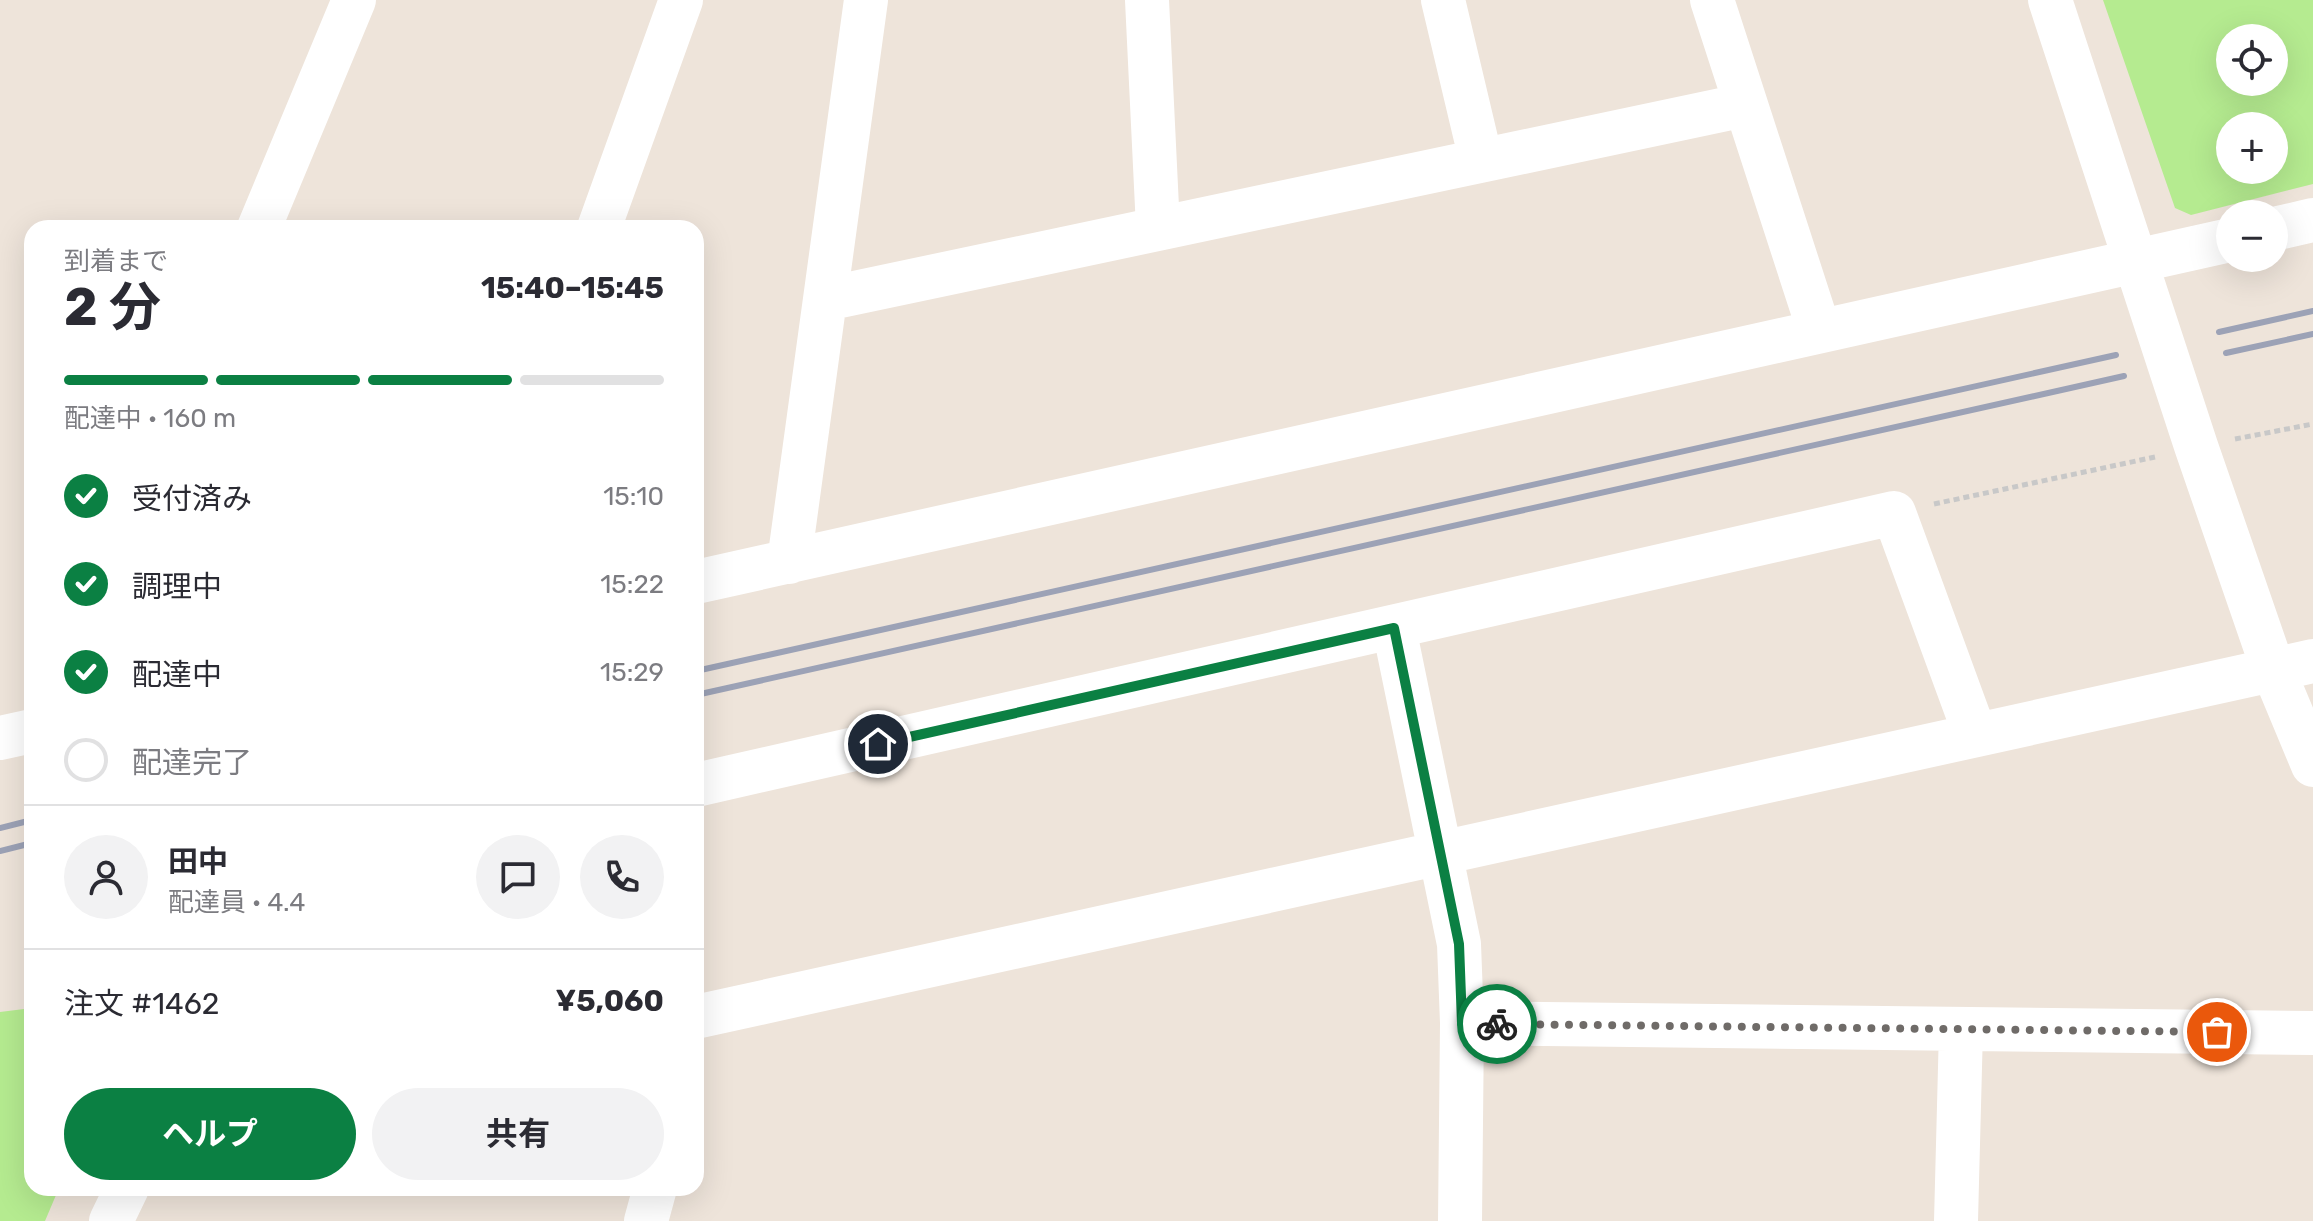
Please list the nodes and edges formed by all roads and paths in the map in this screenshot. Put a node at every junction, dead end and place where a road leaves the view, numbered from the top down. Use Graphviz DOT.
graph roads {
  1 [pos="354,0"];
  2 [pos="681,0"];
  3 [pos="866,0"];
  4 [pos="1147,0"];
  5 [pos="1443,0"];
  6 [pos="1712,0"];
  7 [pos="2050,0"];
  8 [pos="1745,105"];
  9 [pos="1481,160"];
  10 [pos="262,220"];
  11 [pos="602,220"];
  12 [pos="2313,220"];
  13 [pos="2288,226"];
  14 [pos="1158,228"];
  15 [pos="2216,243"];
  16 [pos="2137,261"];
  17 [pos="826,299"];
  18 [pos="1819,330"];
  19 [pos="2313,424"];
  20 [pos="2234,440"];
  21 [pos="2162,455"];
  22 [pos="1894,513"];
  23 [pos="789,562"];
  24 [pos="704,580"];
  25 [pos="1394,628"];
  26 [pos="2293,665"];
  27 [pos="24,733"];
  28 [pos="1975,734"];
  29 [pos="0,738"];
  30 [pos="2313,765"];
  31 [pos="704,783"];
  32 [pos="1441,854"];
  33 [pos="704,1014"];
  34 [pos="1462,1023"];
  35 [pos="1961,1029"];
  36 [pos="2313,1033"];
  37 [pos="123,1196"];
  38 [pos="653,1196"];
  39 [pos="111,1221"];
  40 [pos="646,1221"];
  41 [pos="1460,1221"];
  42 [pos="1956,1221"];
  1 -- 10 [label="street"];
  2 -- 11 [label="street"];
  3 -- 17 [label="street"];
  4 -- 14 [label="street"];
  5 -- 9 [label="street"];
  6 -- 8 [label="street"];
  7 -- 16 [label="street"];
  8 -- 9 [label="street"];
  8 -- 18 [label="street"];
  9 -- 14 [label="street"];
  12 -- 13 [label="street"];
  14 -- 17 [label="street"];
  15 -- 16 [label="street"];
  16 -- 18 [label="street"];
  16 -- 26 [label="street"];
  17 -- 23 [label="street"];
  18 -- 23 [label="street"];
  19 -- 20 [label="path"];
  21 -- 22 [label="path"];
  22 -- 25 [label="street"];
  22 -- 28 [label="street"];
  23 -- 24 [label="street"];
  25 -- 31 [label="street"];
  25 -- 32 [label="street"];
  26 -- 28 [label="street"];
  26 -- 30 [label="street"];
  27 -- 29 [label="street"];
  28 -- 32 [label="street"];
  32 -- 33 [label="street"];
  32 -- 34 [label="street"];
  34 -- 35 [label="street"];
  34 -- 41 [label="street"];
  35 -- 36 [label="street"];
  35 -- 42 [label="street"];
  37 -- 39 [label="street"];
  38 -- 40 [label="street"];
}
